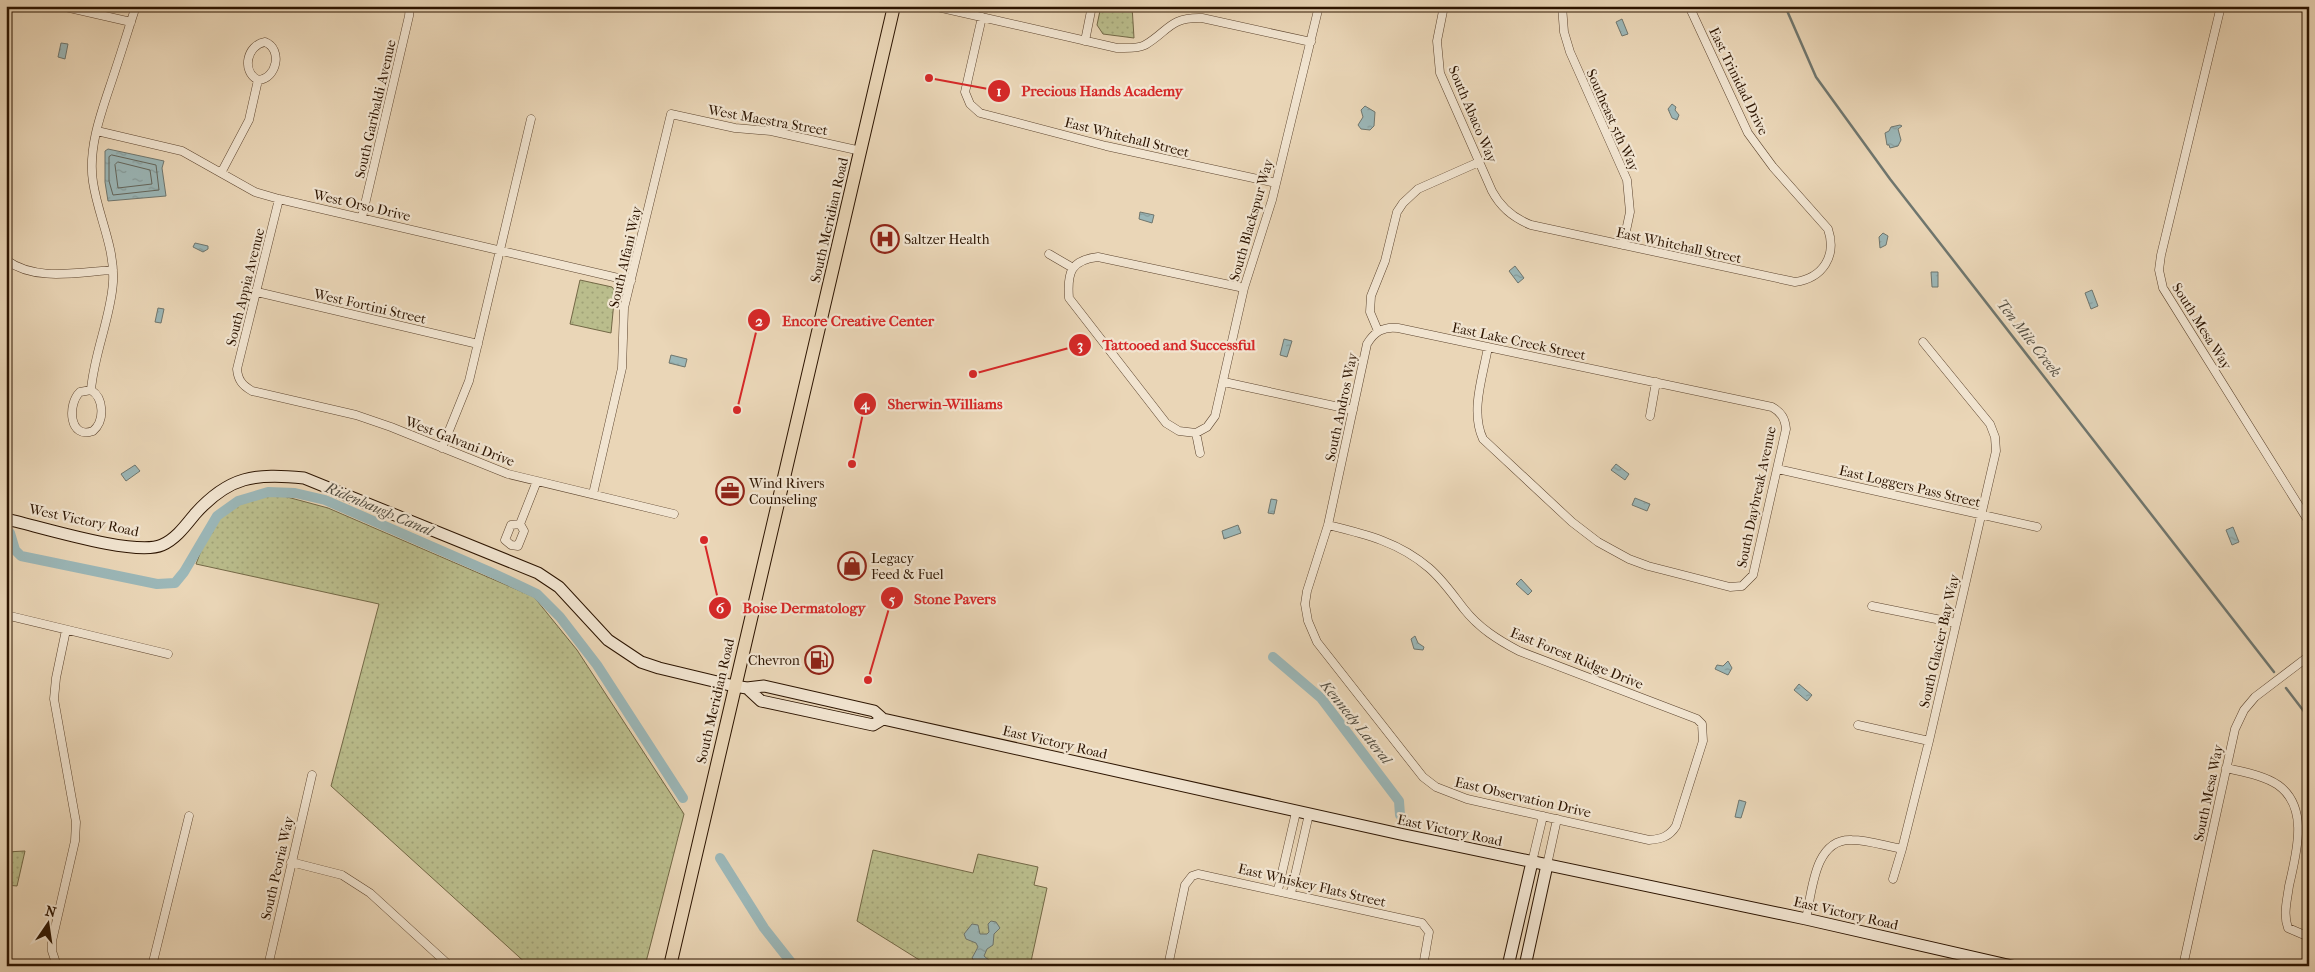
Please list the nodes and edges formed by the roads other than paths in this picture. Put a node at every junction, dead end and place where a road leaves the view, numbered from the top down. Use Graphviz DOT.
graph roads {
  1 [pos="61,6"];
  2 [pos="136,6"];
  3 [pos="410,6"];
  4 [pos="894,6"];
  5 [pos="933,6"];
  6 [pos="1092,6"];
  7 [pos="1319,6"];
  8 [pos="1444,6"];
  9 [pos="1562,6"];
  10 [pos="1689,6"];
  11 [pos="2221,6"];
  12 [pos="982,18"];
  13 [pos="131,22"];
  14 [pos="1085,41"];
  15 [pos="1311,42"];
  16 [pos="258,80"];
  17 [pos="671,114"];
  18 [pos="531,118"];
  19 [pos="97,131"];
  20 [pos="861,151"];
  21 [pos="1479,162"];
  22 [pos="221,173"];
  23 [pos="1276,183"];
  24 [pos="279,198"];
  25 [pos="362,217"];
  26 [pos="1518,220"];
  27 [pos="1623,246"];
  28 [pos="500,250"];
  29 [pos="1049,254"];
  30 [pos="6,260"];
  31 [pos="1829,260"];
  32 [pos="1073,268"];
  33 [pos="113,270"];
  34 [pos="631,281"];
  35 [pos="1244,288"];
  36 [pos="257,292"];
  37 [pos="1378,331"];
  38 [pos="1923,342"];
  39 [pos="478,344"];
  40 [pos="1488,347"];
  41 [pos="240,382"];
  42 [pos="1224,382"];
  43 [pos="1656,382"];
  44 [pos="91,390"];
  45 [pos="1352,410"];
  46 [pos="1650,416"];
  47 [pos="1783,416"];
  48 [pos="1196,433"];
  49 [pos="442,448"];
  50 [pos="1200,453"];
  51 [pos="1777,470"];
  52 [pos="537,482"];
  53 [pos="593,494"];
  54 [pos="674,514"];
  55 [pos="1981,515"];
  56 [pos="6,519"];
  57 [pos="2309,522"];
  58 [pos="520,524"];
  59 [pos="1328,525"];
  60 [pos="2037,527"];
  61 [pos="511,546"];
  62 [pos="506,558"];
  63 [pos="1872,606"];
  64 [pos="6,615"];
  65 [pos="1308,621"];
  66 [pos="1956,623"];
  67 [pos="66,630"];
  68 [pos="168,654"];
  69 [pos="2309,656"];
  70 [pos="734,686"];
  71 [pos="1858,725"];
  72 [pos="1929,741"];
  73 [pos="2226,768"];
  74 [pos="312,775"];
  75 [pos="1296,812"];
  76 [pos="1309,814"];
  77 [pos="189,816"];
  78 [pos="1543,816"];
  79 [pos="1557,819"];
  80 [pos="1665,837"];
  81 [pos="1902,849"];
  82 [pos="291,862"];
  83 [pos="1532,862"];
  84 [pos="1547,865"];
  85 [pos="1892,879"];
  86 [pos="1278,890"];
  87 [pos="1291,893"];
  88 [pos="1806,919"];
  89 [pos="2309,937"];
  90 [pos="58,966"];
  91 [pos="152,966"];
  92 [pos="268,966"];
  93 [pos="450,966"];
  94 [pos="670,966"];
  95 [pos="1168,966"];
  96 [pos="1423,966"];
  97 [pos="1508,966"];
  98 [pos="1525,966"];
  99 [pos="2012,966"];
  100 [pos="2183,966"];
  1 -- 13 [label="street"];
  2 -- 13 [label="street"];
  3 -- 25 [label="street, South Garibaldi Avenue"];
  4 -- 20 [label="main road, South Meridian Road"];
  5 -- 12 [label="street"];
  6 -- 14 [label="street"];
  7 -- 15 [label="street, South Blackspur Way"];
  8 -- 21 [label="street, South Abaco Way"];
  9 -- 27 [label="street, Southeast 5th Way"];
  10 -- 31 [label="street, East Trinidad Drive"];
  11 -- 57 [label="street, South Mesa Way"];
  12 -- 14 [label="street"];
  12 -- 23 [label="street, East Whitehall Street"];
  13 -- 19 [label="street"];
  14 -- 15 [label="street"];
  15 -- 23 [label="street, South Blackspur Way"];
  16 -- 16 [label="street"];
  16 -- 22 [label="street"];
  17 -- 20 [label="street, West Maestra Street"];
  17 -- 34 [label="street, South Alfani Way"];
  18 -- 28 [label="street"];
  19 -- 22 [label="street, West Orso Drive"];
  19 -- 33 [label="street"];
  20 -- 70 [label="main road, South Meridian Road"];
  21 -- 26 [label="street, South Abaco Way"];
  21 -- 37 [label="street"];
  22 -- 24 [label="street, West Orso Drive"];
  23 -- 35 [label="street, South Blackspur Way"];
  24 -- 25 [label="street, West Orso Drive"];
  24 -- 36 [label="street, South Appia Avenue"];
  25 -- 28 [label="street, West Orso Drive"];
  26 -- 27 [label="street, East Whitehall Street"];
  27 -- 31 [label="street, East Whitehall Street"];
  28 -- 34 [label="street, West Orso Drive"];
  28 -- 39 [label="street"];
  29 -- 32 [label="street"];
  30 -- 33 [label="street"];
  32 -- 35 [label="street"];
  32 -- 48 [label="street"];
  33 -- 44 [label="street"];
  34 -- 53 [label="street, South Alfani Way"];
  35 -- 42 [label="street, South Blackspur Way"];
  36 -- 39 [label="street, West Fortini Street"];
  36 -- 41 [label="street, South Appia Avenue"];
  37 -- 40 [label="street, East Lake Creek Street"];
  37 -- 45 [label="street, South Andros Way"];
  38 -- 55 [label="street, South Glacier Bay Way"];
  39 -- 49 [label="street"];
  40 -- 43 [label="street, East Lake Creek Street"];
  40 -- 51 [label="street, South Daybreak Avenue"];
  41 -- 49 [label="street, West Galvani Drive"];
  42 -- 45 [label="street"];
  42 -- 48 [label="street, South Blackspur Way"];
  43 -- 46 [label="street"];
  43 -- 47 [label="street, East Lake Creek Street"];
  44 -- 44 [label="street"];
  45 -- 59 [label="street, South Andros Way"];
  47 -- 51 [label="street, South Daybreak Avenue"];
  48 -- 50 [label="street"];
  49 -- 52 [label="street, West Galvani Drive"];
  51 -- 55 [label="street, East Loggers Pass Street"];
  52 -- 53 [label="street, West Galvani Drive"];
  52 -- 58 [label="street"];
  53 -- 54 [label="street, West Galvani Drive"];
  55 -- 60 [label="street, East Loggers Pass Street"];
  55 -- 66 [label="street, South Glacier Bay Way"];
  56 -- 62 [label="main road, West Victory Road"];
  58 -- 61 [label="street"];
  58 -- 61 [label="street"];
  59 -- 65 [label="street, South Andros Way"];
  59 -- 80 [label="street, East Forest Ridge Drive"];
  61 -- 62 [label="street"];
  62 -- 70 [label="main road, West Victory Road"];
  63 -- 66 [label="street"];
  64 -- 67 [label="street"];
  65 -- 78 [label="street, East Observation Drive"];
  66 -- 72 [label="street, South Glacier Bay Way"];
  67 -- 68 [label="street"];
  67 -- 90 [label="street"];
  69 -- 73 [label="street, South Mesa Way"];
  70 -- 75 [label="main road, East Victory Road"];
  70 -- 94 [label="main road, South Meridian Road"];
  71 -- 72 [label="street"];
  72 -- 81 [label="street, South Glacier Bay Way"];
  73 -- 89 [label="street"];
  73 -- 100 [label="street, South Mesa Way"];
  74 -- 82 [label="street, South Peoria Way"];
  75 -- 76 [label="main road, East Victory Road"];
  75 -- 86 [label="street"];
  76 -- 83 [label="main road, East Victory Road"];
  76 -- 87 [label="street"];
  77 -- 91 [label="street"];
  78 -- 79 [label="street, East Observation Drive"];
  78 -- 83 [label="street"];
  79 -- 80 [label="street, East Observation Drive"];
  79 -- 84 [label="street"];
  81 -- 85 [label="street, South Glacier Bay Way"];
  81 -- 88 [label="street"];
  82 -- 92 [label="street, South Peoria Way"];
  82 -- 93 [label="street"];
  83 -- 84 [label="main road, East Victory Road"];
  83 -- 97 [label="main road"];
  84 -- 88 [label="main road, East Victory Road"];
  84 -- 98 [label="main road"];
  86 -- 87 [label="street, East Whiskey Flats Street"];
  86 -- 95 [label="street, East Whiskey Flats Street"];
  87 -- 96 [label="street, East Whiskey Flats Street"];
  88 -- 99 [label="main road, East Victory Road"];
}
